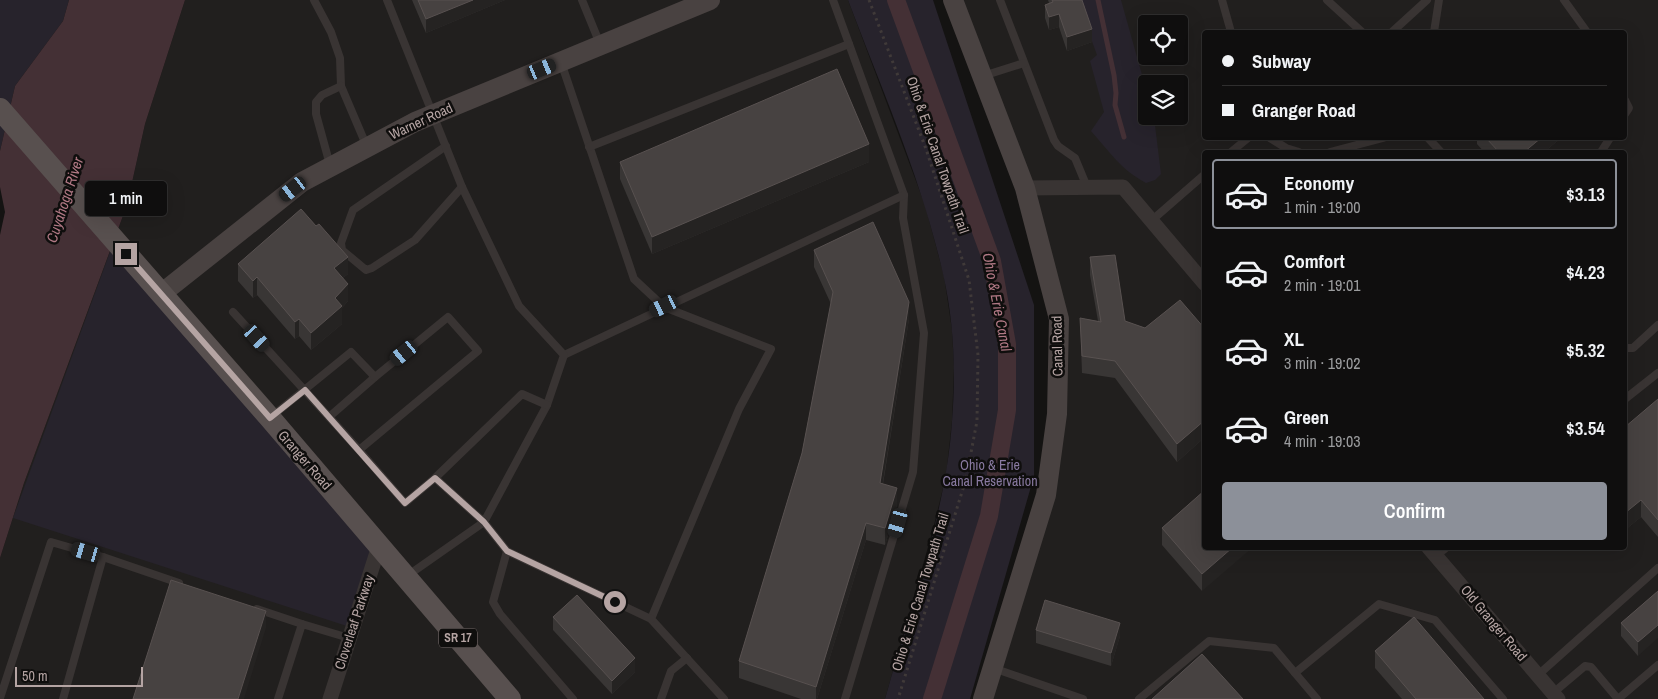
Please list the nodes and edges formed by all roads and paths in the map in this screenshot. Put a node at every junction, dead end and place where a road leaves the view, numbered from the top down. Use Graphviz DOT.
graph roads {
  1 [pos="314,0"];
  2 [pos="387,0"];
  3 [pos="582,0"];
  4 [pos="710,0"];
  5 [pos="833,0"];
  6 [pos="869,0"];
  7 [pos="1000,0"];
  8 [pos="1222,0"];
  9 [pos="1327,0"];
  10 [pos="1427,0"];
  11 [pos="1438,0"];
  12 [pos="1564,0"];
  13 [pos="956,1"];
  14 [pos="1230,30"];
  15 [pos="1360,30"];
  16 [pos="1394,30"];
  17 [pos="1434,30"];
  18 [pos="1586,30"];
  19 [pos="849,44"];
  20 [pos="600,46"];
  21 [pos="561,62"];
  22 [pos="1024,63"];
  23 [pos="983,76"];
  24 [pos="342,86"];
  25 [pos="1,110"];
  26 [pos="433,114"];
  27 [pos="1246,140"];
  28 [pos="1273,140"];
  29 [pos="1375,140"];
  30 [pos="1430,140"];
  31 [pos="446,146"];
  32 [pos="589,146"];
  33 [pos="367,147"];
  34 [pos="1233,150"];
  35 [pos="1292,150"];
  36 [pos="1338,150"];
  37 [pos="1439,150"];
  38 [pos="330,167"];
  39 [pos="1202,177"];
  40 [pos="462,187"];
  41 [pos="1025,188"];
  42 [pos="1087,188"];
  43 [pos="904,195"];
  44 [pos="1151,221"];
  45 [pos="1202,280"];
  46 [pos="161,294"];
  47 [pos="664,306"];
  48 [pos="234,312"];
  49 [pos="1658,324"];
  50 [pos="1627,348"];
  51 [pos="564,355"];
  52 [pos="1658,373"];
  53 [pos="375,377"];
  54 [pos="305,390"];
  55 [pos="1627,397"];
  56 [pos="547,405"];
  57 [pos="329,417"];
  58 [pos="270,418"];
  59 [pos="359,450"];
  60 [pos="435,478"];
  61 [pos="484,522"];
  62 [pos="379,546"];
  63 [pos="1437,550"];
  64 [pos="507,551"];
  65 [pos="103,557"];
  66 [pos="1658,568"];
  67 [pos="406,577"];
  68 [pos="188,586"];
  69 [pos="245,605"];
  70 [pos="651,619"];
  71 [pos="302,624"];
  72 [pos="349,638"];
  73 [pos="687,658"];
  74 [pos="1658,665"];
  75 [pos="992,668"];
  76 [pos="1295,673"];
  77 [pos="1538,674"];
  78 [pos="1556,696"];
  79 [pos="0,698"];
  80 [pos="63,699"];
  81 [pos="278,699"];
  82 [pos="330,699"];
  83 [pos="510,699"];
  84 [pos="573,699"];
  85 [pos="661,699"];
  86 [pos="724,699"];
  87 [pos="845,699"];
  88 [pos="898,699"];
  89 [pos="983,699"];
  90 [pos="1083,699"];
  91 [pos="1139,699"];
  92 [pos="1317,699"];
  93 [pos="1503,699"];
  94 [pos="1618,699"];
  1 -- 24 [label="lane"];
  2 -- 26 [label="lane"];
  3 -- 20 [label="lane"];
  4 -- 20 [label="street, Warner Road"];
  5 -- 19 [label="lane"];
  6 -- 88 [label="path, Ohio & Erie Canal Towpath Trail"];
  7 -- 22 [label="lane"];
  8 -- 14 [label="lane"];
  9 -- 15 [label="lane"];
  10 -- 16 [label="lane"];
  11 -- 17 [label="lane"];
  12 -- 18 [label="lane"];
  13 -- 23 [label="street, Canal Road"];
  19 -- 32 [label="lane"];
  19 -- 43 [label="lane"];
  20 -- 21 [label="street, Warner Road"];
  21 -- 26 [label="street, Warner Road"];
  21 -- 32 [label="lane"];
  22 -- 23 [label="lane"];
  22 -- 42 [label="lane"];
  23 -- 41 [label="street, Canal Road"];
  24 -- 33 [label="lane"];
  24 -- 38 [label="lane"];
  25 -- 46 [label="main road, Granger Road / SR 17"];
  26 -- 31 [label="lane"];
  26 -- 33 [label="street, Warner Road"];
  27 -- 34 [label="lane"];
  28 -- 35 [label="lane"];
  29 -- 36 [label="lane"];
  30 -- 37 [label="lane"];
  31 -- 40 [label="lane"];
  31 -- 40 [label="lane"];
  32 -- 47 [label="lane"];
  33 -- 38 [label="street, Warner Road"];
  38 -- 46 [label="street, Warner Road"];
  39 -- 44 [label="lane"];
  40 -- 51 [label="lane"];
  41 -- 42 [label="street"];
  41 -- 75 [label="street, Canal Road"];
  42 -- 44 [label="street"];
  43 -- 47 [label="lane"];
  43 -- 87 [label="lane"];
  44 -- 45 [label="street"];
  46 -- 58 [label="main road, Granger Road / SR 17"];
  47 -- 51 [label="lane"];
  47 -- 70 [label="lane"];
  48 -- 54 [label="lane"];
  49 -- 50 [label="lane"];
  51 -- 56 [label="lane"];
  52 -- 55 [label="lane"];
  53 -- 54 [label="lane"];
  53 -- 57 [label="lane"];
  53 -- 59 [label="lane"];
  54 -- 57 [label="lane"];
  54 -- 58 [label="lane"];
  56 -- 60 [label="lane"];
  56 -- 61 [label="lane"];
  57 -- 59 [label="lane"];
  58 -- 62 [label="main road, Granger Road / SR 17"];
  59 -- 60 [label="lane"];
  60 -- 61 [label="lane"];
  61 -- 64 [label="lane"];
  61 -- 67 [label="lane"];
  62 -- 67 [label="main road, Granger Road / SR 17"];
  62 -- 72 [label="street, Cloverleaf Parkway"];
  63 -- 77 [label="street, Old Granger Road"];
  64 -- 70 [label="lane"];
  64 -- 84 [label="lane"];
  65 -- 68 [label="lane"];
  65 -- 79 [label="lane"];
  65 -- 80 [label="lane"];
  66 -- 77 [label="lane"];
  67 -- 83 [label="main road, Granger Road / SR 17"];
  69 -- 71 [label="lane"];
  70 -- 73 [label="lane"];
  71 -- 72 [label="lane"];
  71 -- 81 [label="lane"];
  72 -- 82 [label="street, Cloverleaf Parkway"];
  73 -- 85 [label="lane"];
  73 -- 86 [label="lane"];
  74 -- 94 [label="lane"];
  75 -- 89 [label="street, Canal Road"];
  75 -- 90 [label="lane"];
  76 -- 91 [label="lane"];
  76 -- 92 [label="lane"];
  76 -- 93 [label="lane"];
  77 -- 78 [label="street, Old Granger Road"];
  78 -- 94 [label="lane"];
}
